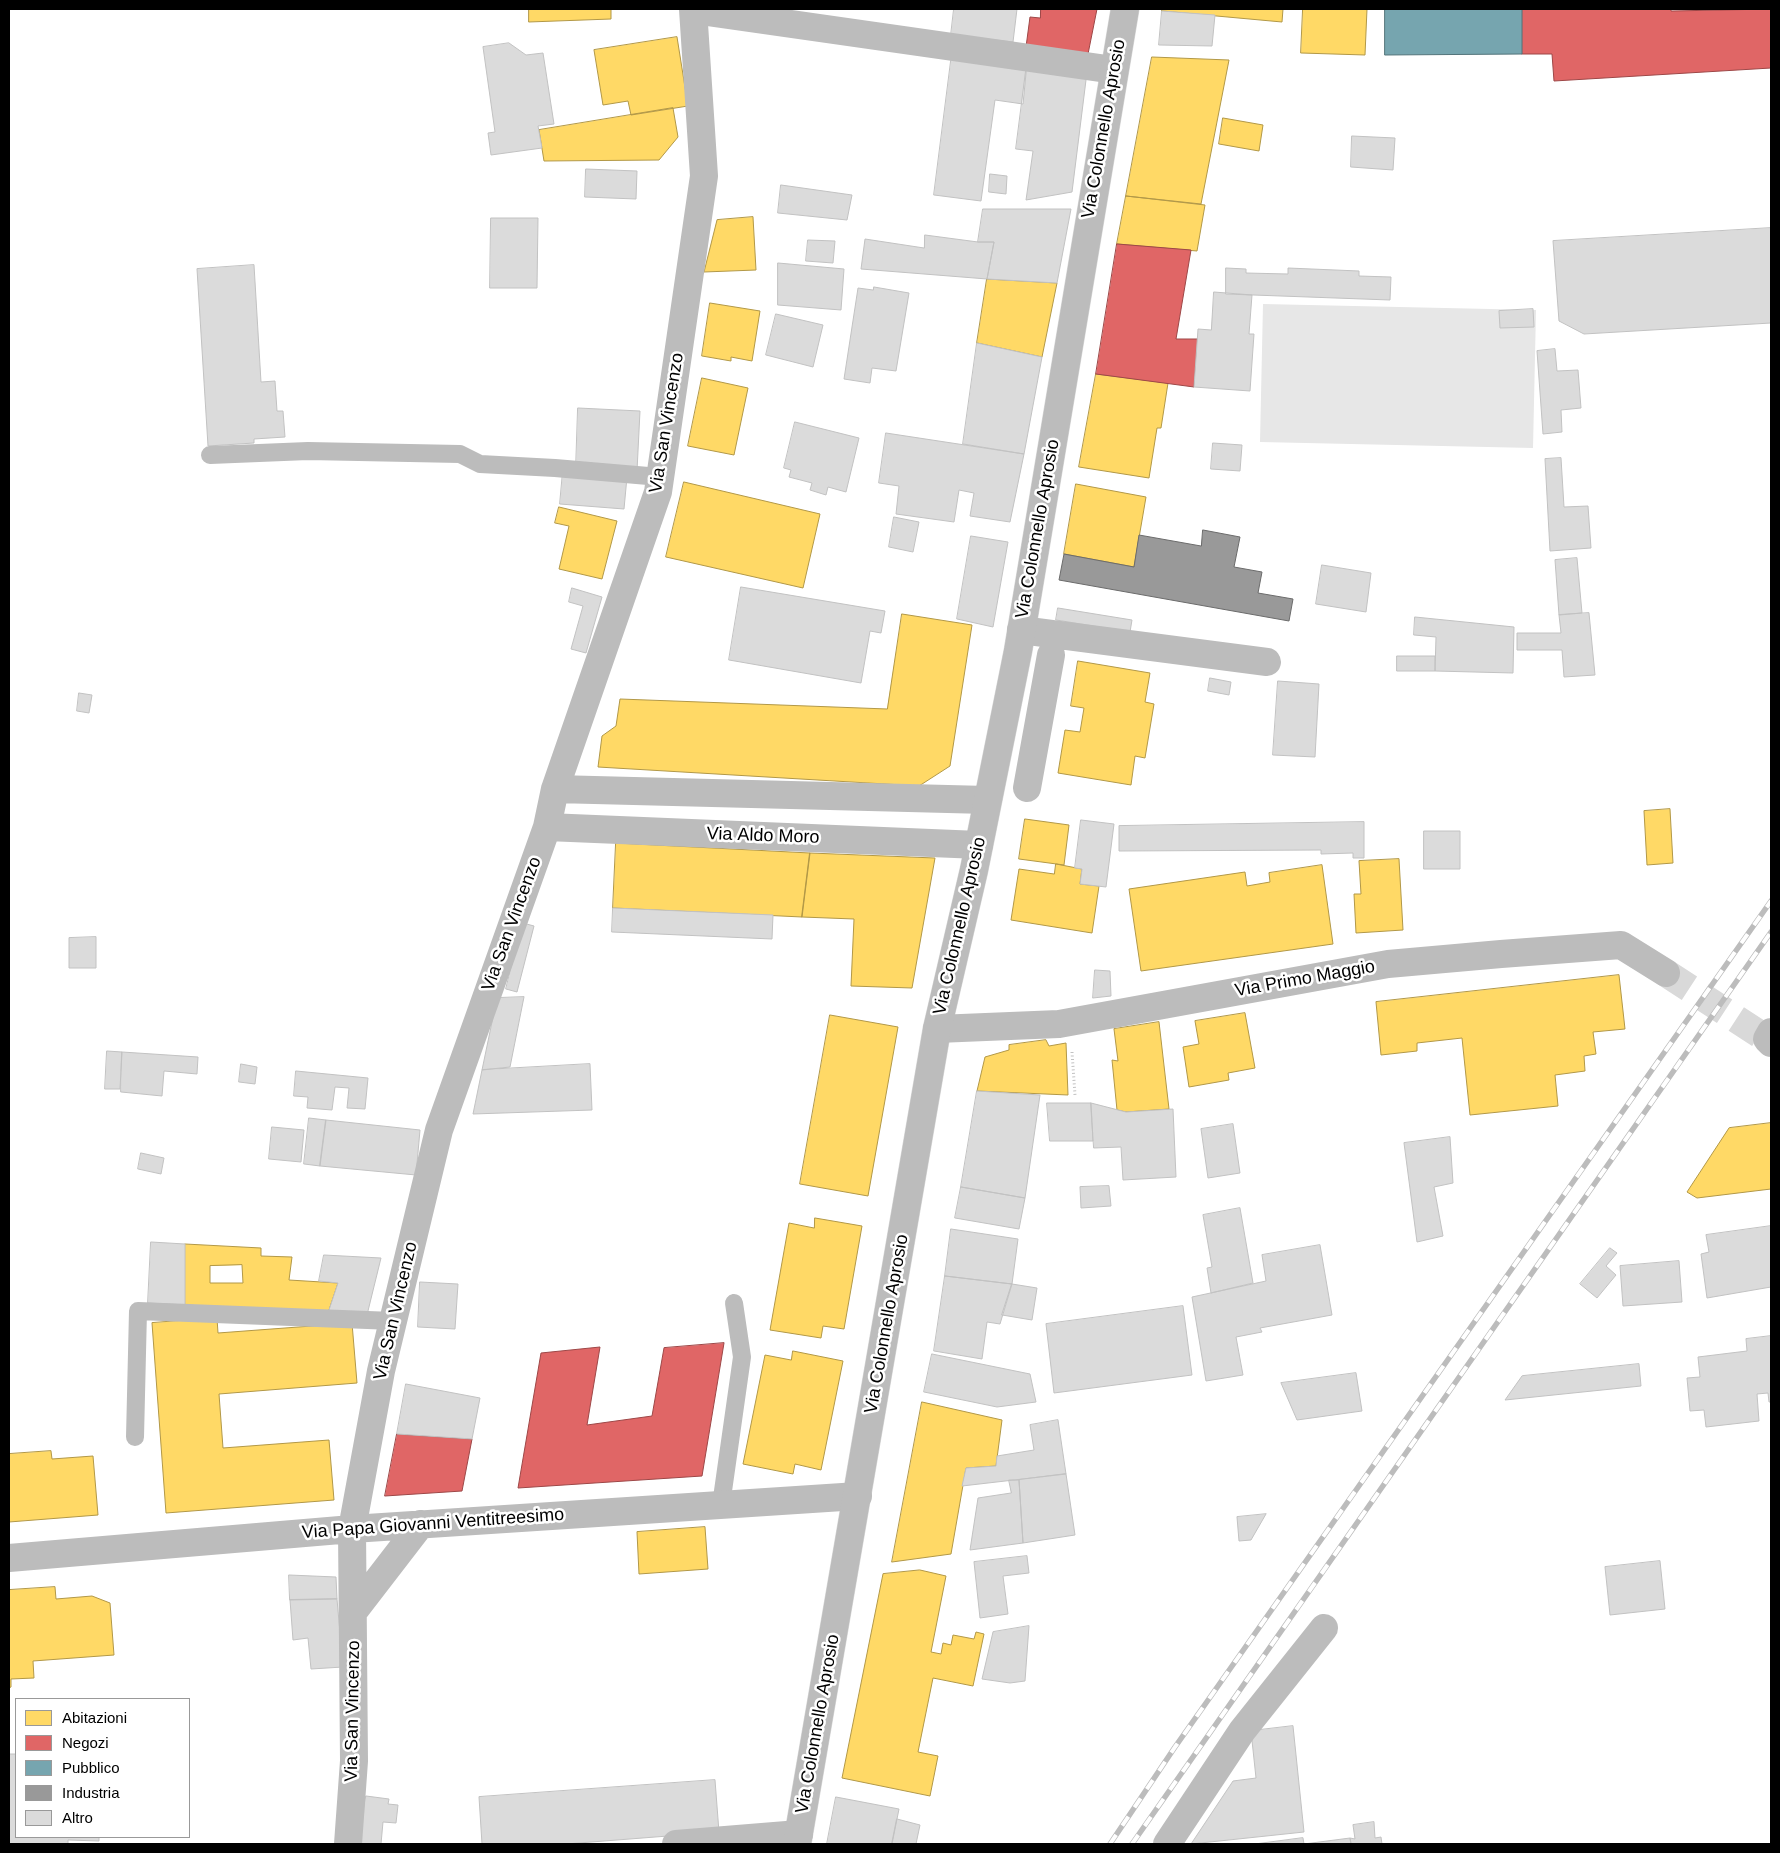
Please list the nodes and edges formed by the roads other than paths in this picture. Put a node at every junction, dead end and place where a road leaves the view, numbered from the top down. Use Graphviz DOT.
graph roads {
  1 [pos="693,9"];
  2 [pos="1125,9"];
  3 [pos="1114,70"];
  4 [pos="210,455"];
  5 [pos="660,477"];
  6 [pos="1021,630"];
  7 [pos="1051,655"];
  8 [pos="1267,662"];
  9 [pos="1027,788"];
  10 [pos="555,789"];
  11 [pos="987,800"];
  12 [pos="547,827"];
  13 [pos="979,845"];
  14 [pos="1666,973"];
  15 [pos="937,1029"];
  16 [pos="734,1303"];
  17 [pos="393,1321"];
  18 [pos="135,1437"];
  19 [pos="858,1496"];
  20 [pos="720,1505"];
  21 [pos="421,1524"];
  22 [pos="352,1529"];
  23 [pos="9,1558"];
  24 [pos="354,1611"];
  25 [pos="1324,1628"];
  26 [pos="798,1839"];
  27 [pos="348,1844"];
  28 [pos="676,1844"];
  29 [pos="1167,1844"];
  1 -- 3 [label="street"];
  1 -- 5 [label="street, Via San Vincenzo"];
  2 -- 3 [label="street, Via Colonnello Aprosio"];
  3 -- 6 [label="street, Via Colonnello Aprosio"];
  4 -- 5 [label="lane"];
  5 -- 10 [label="street, Via San Vincenzo"];
  6 -- 8 [label="street"];
  6 -- 11 [label="street, Via Colonnello Aprosio"];
  7 -- 9 [label="street"];
  10 -- 11 [label="street"];
  10 -- 12 [label="street, Via San Vincenzo"];
  11 -- 13 [label="street, Via Colonnello Aprosio"];
  12 -- 13 [label="street, Via Aldo Moro"];
  12 -- 17 [label="street, Via San Vincenzo"];
  13 -- 15 [label="street, Via Colonnello Aprosio"];
  14 -- 15 [label="street, Via Primo Maggio"];
  15 -- 19 [label="street, Via Colonnello Aprosio"];
  16 -- 20 [label="lane"];
  17 -- 18 [label="lane"];
  17 -- 22 [label="street, Via San Vincenzo"];
  19 -- 20 [label="street, Via Papa Giovanni Ventitreesimo"];
  19 -- 26 [label="street, Via Colonnello Aprosio"];
  20 -- 21 [label="street, Via Papa Giovanni Ventitreesimo"];
  21 -- 22 [label="street, Via Papa Giovanni Ventitreesimo"];
  21 -- 24 [label="street"];
  22 -- 23 [label="street, Via Papa Giovanni Ventitreesimo"];
  22 -- 24 [label="street, Via San Vincenzo"];
  24 -- 27 [label="street, Via San Vincenzo"];
  25 -- 29 [label="street"];
  26 -- 28 [label="street"];
}
